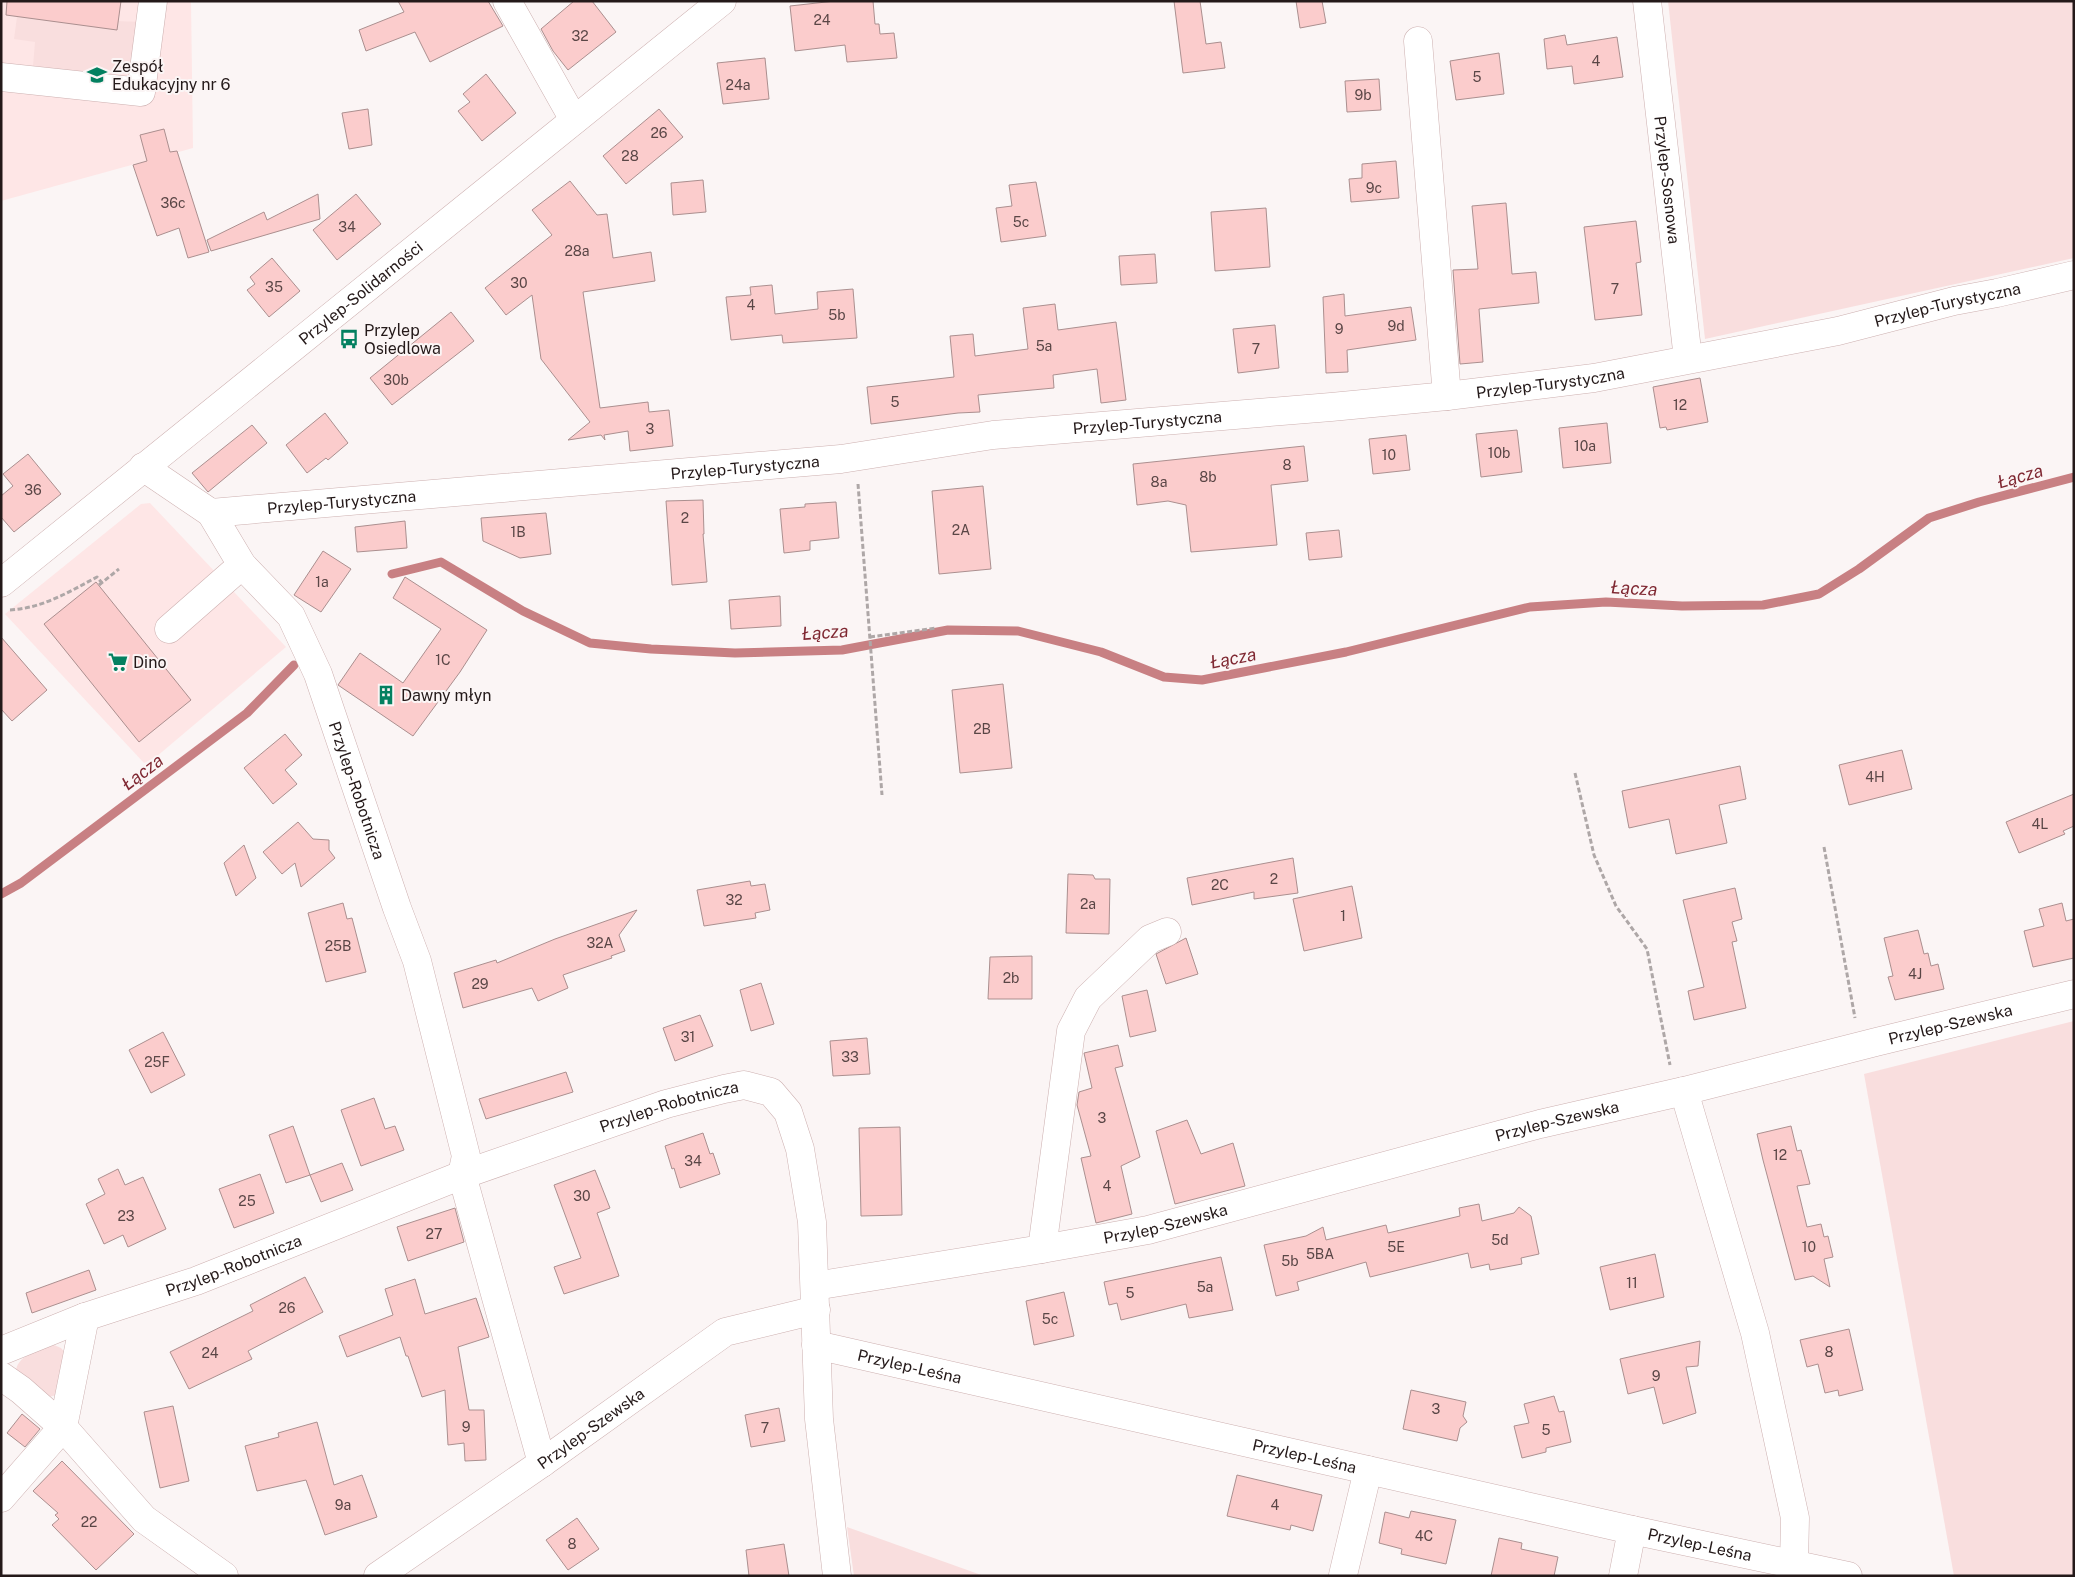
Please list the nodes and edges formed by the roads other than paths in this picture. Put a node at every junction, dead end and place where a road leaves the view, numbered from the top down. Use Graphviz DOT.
graph roads {
  1 [pos="153,1"];
  2 [pos="507,1"];
  3 [pos="722,1"];
  4 [pos="1647,1"];
  5 [pos="1418,41"];
  6 [pos="1,77"];
  7 [pos="574,120"];
  8 [pos="2074,275"];
  9 [pos="1688,359"];
  10 [pos="1448,396"];
  11 [pos="144,467"];
  12 [pos="212,513"];
  13 [pos="242,565"];
  14 [pos="1,583"];
  15 [pos="169,629"];
  16 [pos="1167,932"];
  17 [pos="2074,994"];
  18 [pos="1679,1092"];
  19 [pos="462,1174"];
  20 [pos="1042,1249"];
  21 [pos="815,1298"];
  22 [pos="85,1317"];
  23 [pos="816,1345"];
  24 [pos="1,1351"];
  25 [pos="1,1376"];
  26 [pos="64,1427"];
  27 [pos="542,1463"];
  28 [pos="1368,1470"];
  29 [pos="1,1498"];
  30 [pos="1632,1530"];
  31 [pos="1794,1564"];
  32 [pos="1343,1575"];
  33 [pos="224,1576"];
  34 [pos="378,1576"];
  35 [pos="837,1576"];
  36 [pos="1623,1576"];
  37 [pos="1848,1576"];
  1 -- 6 [label="street"];
  2 -- 7 [label="street"];
  3 -- 7 [label="street, Przylep-Solidarności"];
  4 -- 9 [label="street, Przylep-Sosnowa"];
  5 -- 10 [label="street"];
  7 -- 11 [label="street, Przylep-Solidarności"];
  8 -- 9 [label="street, Przylep-Turystyczna"];
  9 -- 10 [label="street, Przylep-Turystyczna"];
  10 -- 12 [label="street, Przylep-Turystyczna"];
  11 -- 12 [label="street, Przylep-Robotnicza"];
  11 -- 14 [label="street, Przylep-Solidarności"];
  12 -- 13 [label="street, Przylep-Robotnicza"];
  13 -- 15 [label="street"];
  13 -- 19 [label="street, Przylep-Robotnicza"];
  16 -- 20 [label="street"];
  17 -- 18 [label="street, Przylep-Szewska"];
  18 -- 20 [label="street, Przylep-Szewska"];
  18 -- 31 [label="street"];
  19 -- 21 [label="street, Przylep-Robotnicza"];
  19 -- 22 [label="street, Przylep-Robotnicza"];
  19 -- 27 [label="street"];
  20 -- 21 [label="street, Przylep-Szewska"];
  21 -- 23 [label="street"];
  21 -- 27 [label="street, Przylep-Szewska"];
  22 -- 24 [label="street, Przylep-Robotnicza"];
  22 -- 26 [label="street"];
  23 -- 28 [label="street, Przylep-Leśna"];
  23 -- 35 [label="street"];
  25 -- 26 [label="street"];
  26 -- 29 [label="street"];
  26 -- 33 [label="street"];
  27 -- 34 [label="street, Przylep-Szewska"];
  28 -- 30 [label="street, Przylep-Leśna"];
  28 -- 32 [label="street"];
  30 -- 31 [label="street, Przylep-Leśna"];
  30 -- 36 [label="street"];
  31 -- 37 [label="street, Przylep-Leśna"];
}
